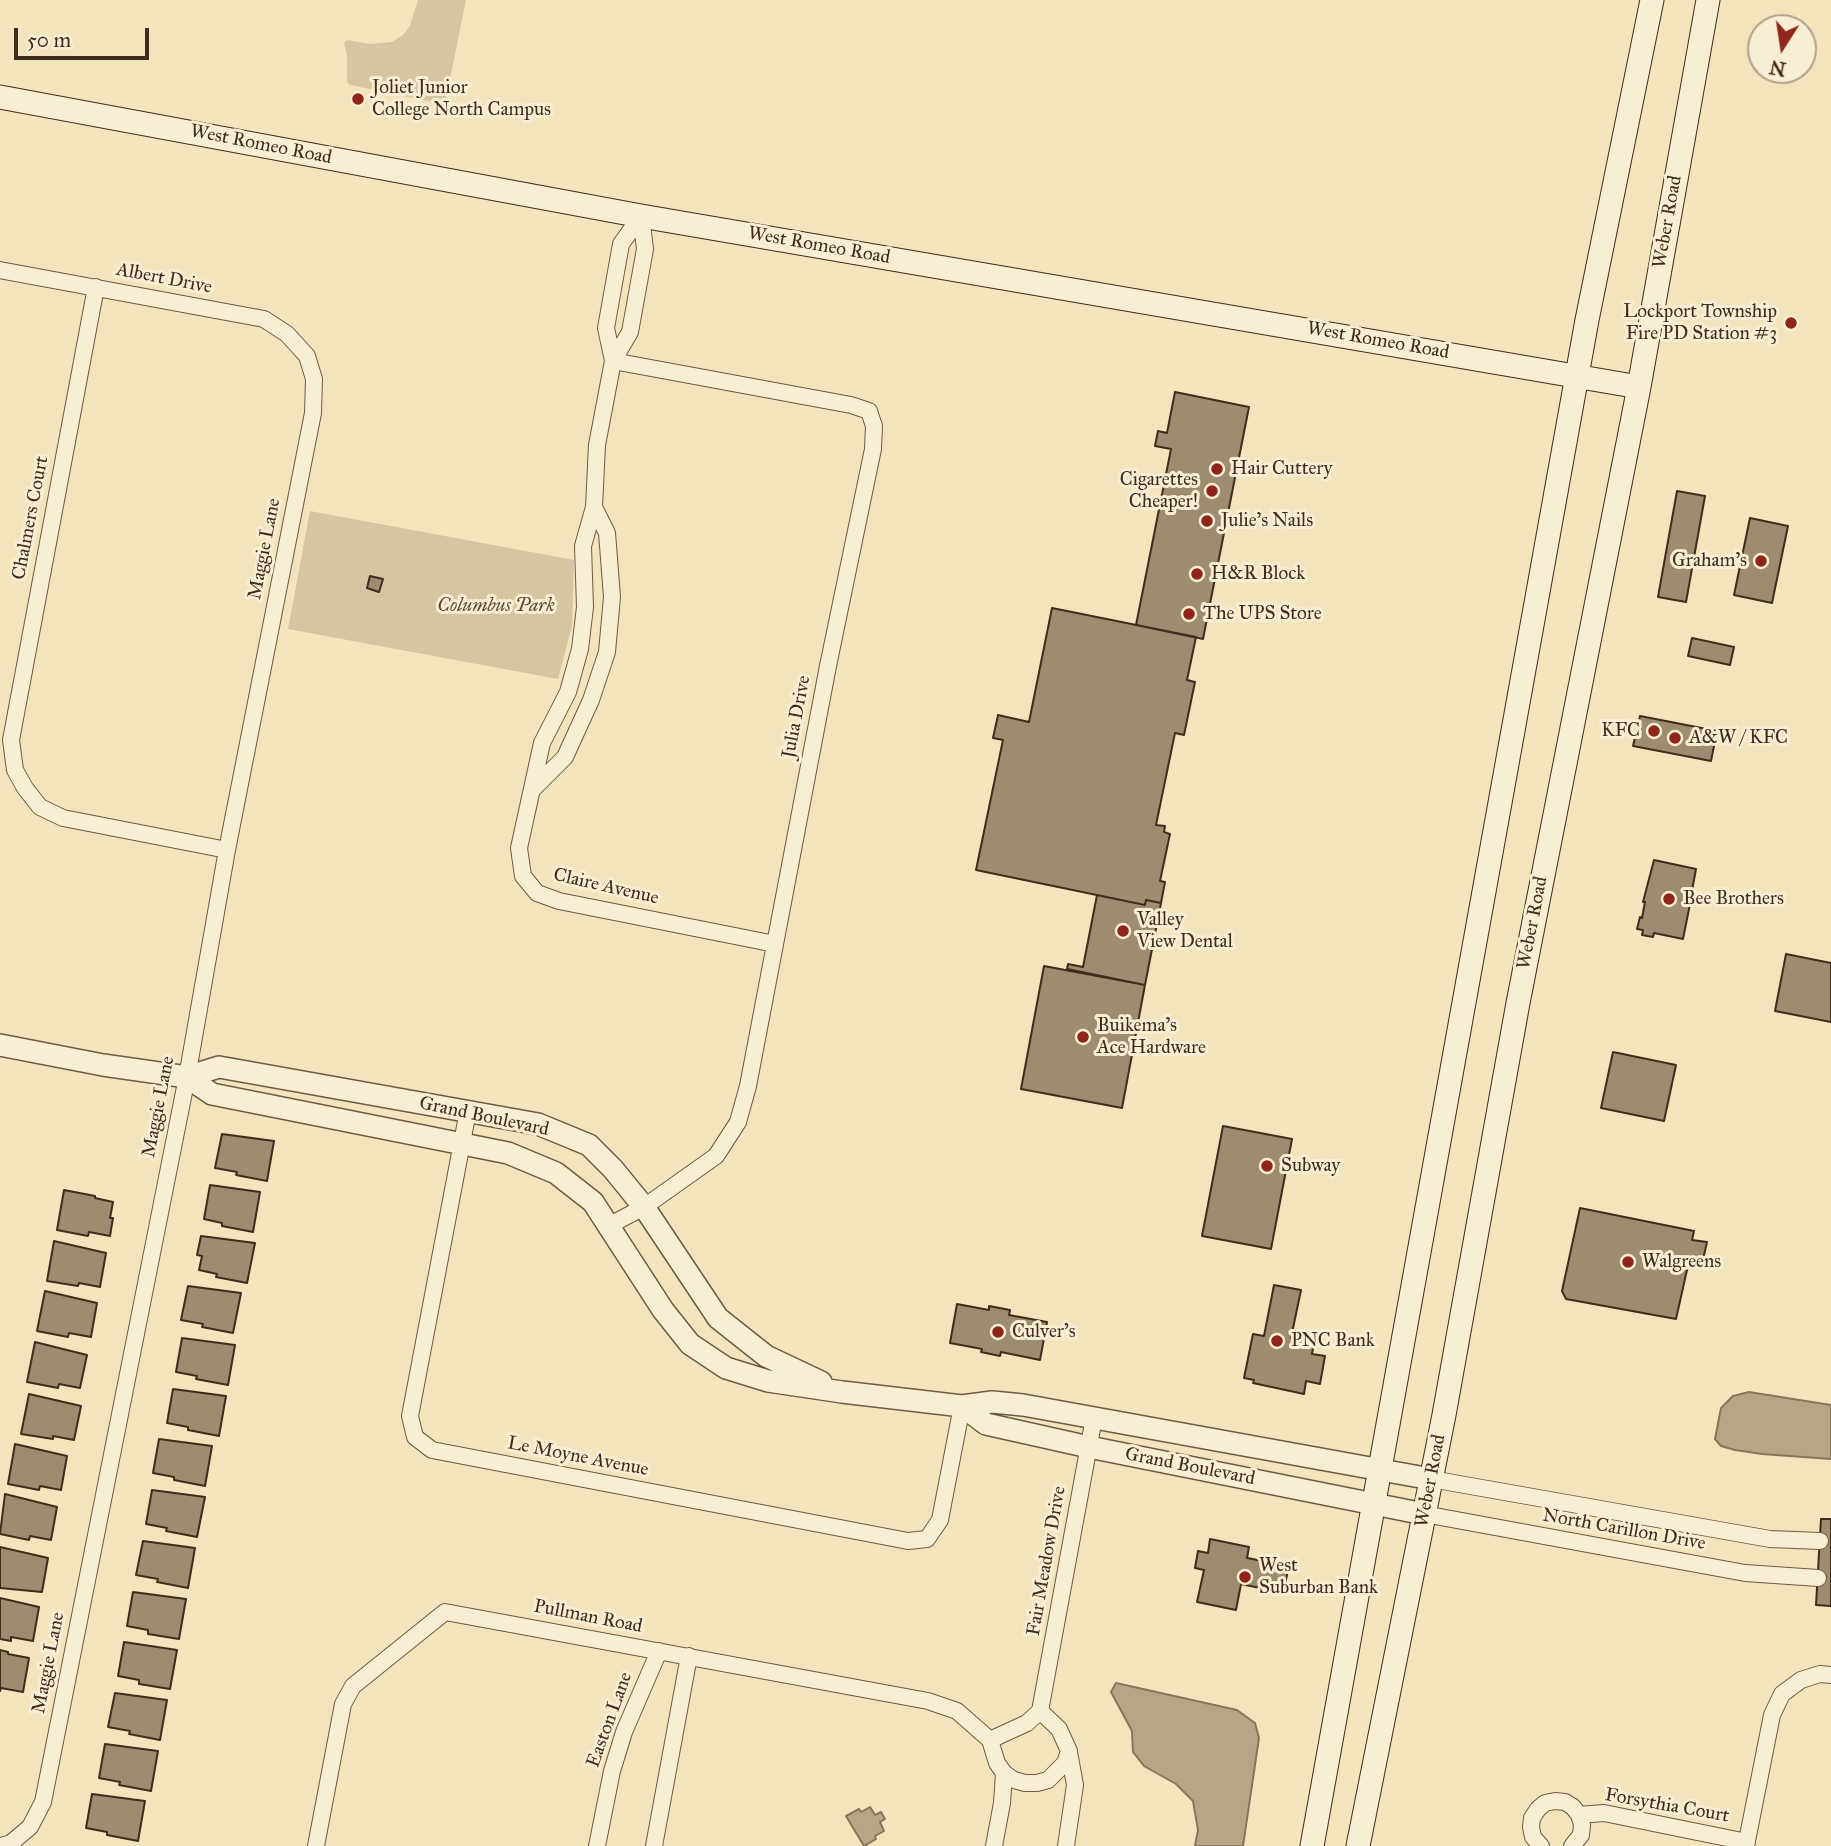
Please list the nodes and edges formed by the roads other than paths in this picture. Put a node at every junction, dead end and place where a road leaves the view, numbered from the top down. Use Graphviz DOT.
graph roads {
  1 [pos="1652,0"];
  2 [pos="1708,0"];
  3 [pos="0,96"];
  4 [pos="641,216"];
  5 [pos="0,270"];
  6 [pos="96,287"];
  7 [pos="307,356"];
  8 [pos="612,361"];
  9 [pos="1577,375"];
  10 [pos="1639,387"];
  11 [pos="594,507"];
  12 [pos="534,788"];
  13 [pos="228,850"];
  14 [pos="775,944"];
  15 [pos="0,1045"];
  16 [pos="187,1077"];
  17 [pos="468,1111"];
  18 [pos="461,1144"];
  19 [pos="644,1207"];
  20 [pos="608,1226"];
  21 [pos="842,1392"];
  22 [pos="962,1406"];
  23 [pos="1094,1418"];
  24 [pos="1089,1447"];
  25 [pos="1379,1470"];
  26 [pos="1431,1479"];
  27 [pos="1374,1504"];
  28 [pos="1424,1514"];
  29 [pos="1820,1541"];
  30 [pos="1818,1578"];
  31 [pos="659,1651"];
  32 [pos="689,1656"];
  33 [pos="1831,1675"];
  34 [pos="1040,1711"];
  35 [pos="989,1741"];
  36 [pos="1069,1751"];
  37 [pos="1004,1773"];
  38 [pos="1579,1815"];
  39 [pos="1746,1844"];
  40 [pos="1,1846"];
  41 [pos="316,1846"];
  42 [pos="597,1846"];
  43 [pos="654,1846"];
  44 [pos="994,1846"];
  45 [pos="1066,1846"];
  46 [pos="1312,1846"];
  47 [pos="1358,1846"];
  48 [pos="1541,1846"];
  49 [pos="1572,1846"];
  1 -- 9 [label="main road"];
  2 -- 10 [label="main road, Weber Road"];
  3 -- 4 [label="main road, West Romeo Road"];
  4 -- 8 [label="street, Claire Avenue"];
  4 -- 8 [label="street, Claire Avenue"];
  4 -- 9 [label="main road, West Romeo Road"];
  5 -- 6 [label="street, Albert Drive"];
  6 -- 7 [label="street, Albert Drive"];
  6 -- 13 [label="street, Chalmers Court"];
  7 -- 13 [label="street, Maggie Lane"];
  8 -- 11 [label="street, Claire Avenue"];
  8 -- 14 [label="street, Julia Drive"];
  9 -- 10 [label="main road, West Romeo Road"];
  9 -- 25 [label="main road"];
  10 -- 26 [label="main road, Weber Road"];
  11 -- 12 [label="street, Claire Avenue"];
  11 -- 12 [label="street, Claire Avenue"];
  12 -- 14 [label="street, Claire Avenue"];
  13 -- 16 [label="street, Maggie Lane"];
  14 -- 19 [label="street, Julia Drive"];
  15 -- 16 [label="street, Grand Boulevard"];
  16 -- 17 [label="street, Grand Boulevard"];
  16 -- 18 [label="street, Grand Boulevard"];
  16 -- 40 [label="street, Maggie Lane"];
  17 -- 18 [label="street, Le Moyne Avenue"];
  17 -- 19 [label="street, Grand Boulevard"];
  18 -- 20 [label="street, Grand Boulevard"];
  18 -- 22 [label="street, Le Moyne Avenue"];
  19 -- 20 [label="street, Julia Drive"];
  19 -- 21 [label="street, Grand Boulevard"];
  20 -- 21 [label="street, Grand Boulevard"];
  21 -- 22 [label="street, Grand Boulevard"];
  22 -- 23 [label="street, Grand Boulevard"];
  22 -- 24 [label="street, Grand Boulevard"];
  23 -- 24 [label="street, Fair Meadow Drive"];
  23 -- 25 [label="street, Grand Boulevard"];
  24 -- 27 [label="street, Grand Boulevard"];
  24 -- 34 [label="street, Fair Meadow Drive"];
  25 -- 26 [label="street, Grand Boulevard"];
  25 -- 27 [label="main road"];
  26 -- 28 [label="main road, Weber Road"];
  26 -- 29 [label="street, North Carillon Drive"];
  27 -- 28 [label="street, Grand Boulevard"];
  27 -- 46 [label="main road"];
  28 -- 30 [label="street, North Carillon Drive"];
  28 -- 47 [label="main road, Weber Road"];
  31 -- 32 [label="street, Pullman Road"];
  31 -- 41 [label="street, Pullman Road"];
  31 -- 42 [label="street, Easton Lane"];
  32 -- 35 [label="street, Pullman Road"];
  32 -- 43 [label="street"];
  33 -- 39 [label="street"];
  34 -- 35 [label="street"];
  34 -- 36 [label="street"];
  35 -- 37 [label="street"];
  36 -- 37 [label="street"];
  36 -- 45 [label="street"];
  37 -- 44 [label="street"];
  38 -- 39 [label="street, Forsythia Court"];
  38 -- 48 [label="street, Forsythia Court"];
  38 -- 49 [label="street, Forsythia Court"];
}
